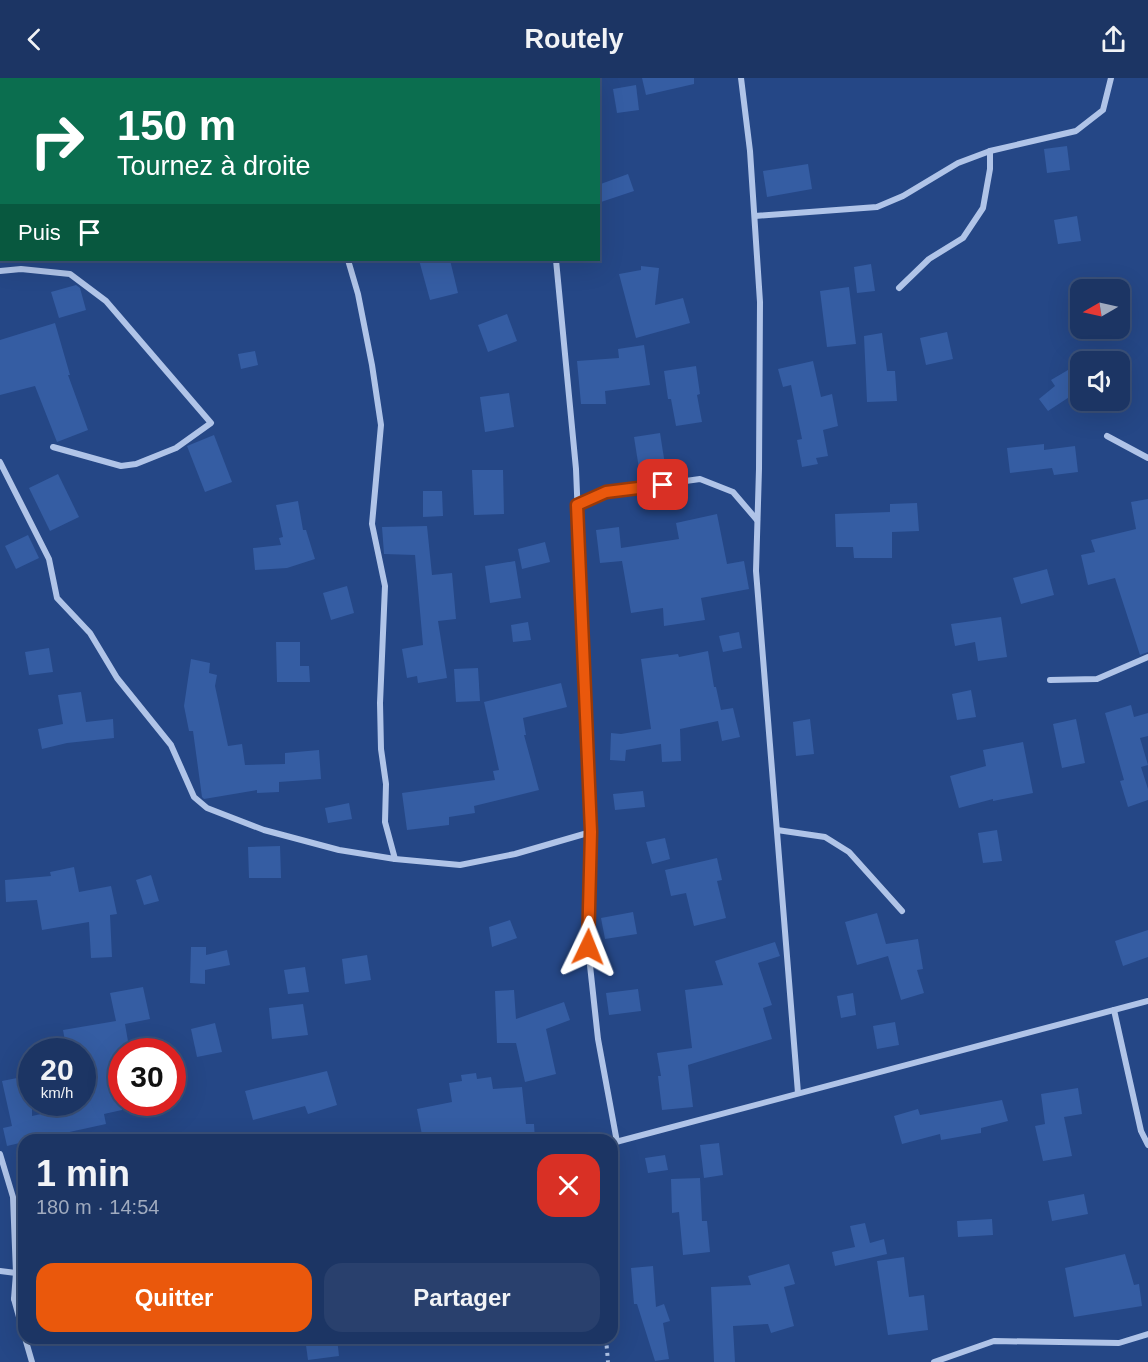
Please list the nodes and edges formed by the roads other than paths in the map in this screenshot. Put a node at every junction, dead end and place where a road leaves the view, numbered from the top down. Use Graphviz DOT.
graph roads {
  1 [pos="741,78"];
  2 [pos="1111,78"];
  3 [pos="990,151"];
  4 [pos="756,216"];
  5 [pos="348,261"];
  6 [pos="556,261"];
  7 [pos="0,271"];
  8 [pos="899,288"];
  9 [pos="1107,436"];
  10 [pos="53,447"];
  11 [pos="1148,458"];
  12 [pos="0,462"];
  13 [pos="577,505"];
  14 [pos="758,520"];
  15 [pos="1148,657"];
  16 [pos="1050,680"];
  17 [pos="777,830"];
  18 [pos="591,832"];
  19 [pos="395,859"];
  20 [pos="902,911"];
  21 [pos="1148,1001"];
  22 [pos="1114,1010"];
  23 [pos="798,1093"];
  24 [pos="614,1134"];
  25 [pos="618,1141"];
  26 [pos="1148,1145"];
  27 [pos="0,1154"];
  28 [pos="0,1271"];
  29 [pos="16,1273"];
  30 [pos="18,1298"];
  31 [pos="14,1299"];
  32 [pos="18,1312"];
  33 [pos="1148,1334"];
  34 [pos="27,1344"];
  35 [pos="32,1362"];
  36 [pos="934,1362"];
  1 -- 4 [label="street"];
  2 -- 3 [label="street"];
  3 -- 4 [label="street"];
  3 -- 8 [label="street"];
  4 -- 14 [label="street"];
  5 -- 19 [label="street"];
  6 -- 13 [label="street"];
  7 -- 10 [label="street"];
  9 -- 11 [label="street"];
  12 -- 19 [label="street"];
  13 -- 14 [label="street"];
  13 -- 18 [label="street"];
  14 -- 17 [label="street"];
  15 -- 16 [label="street"];
  17 -- 20 [label="street"];
  17 -- 23 [label="street"];
  18 -- 19 [label="street"];
  18 -- 24 [label="street"];
  21 -- 22 [label="street"];
  22 -- 23 [label="street"];
  22 -- 26 [label="street"];
  23 -- 25 [label="street"];
  27 -- 29 [label="street"];
  28 -- 29 [label="street"];
  29 -- 31 [label="street"];
  30 -- 31 [label="street"];
  31 -- 32 [label="street"];
  33 -- 36 [label="street"];
  34 -- 35 [label="street"];
}
